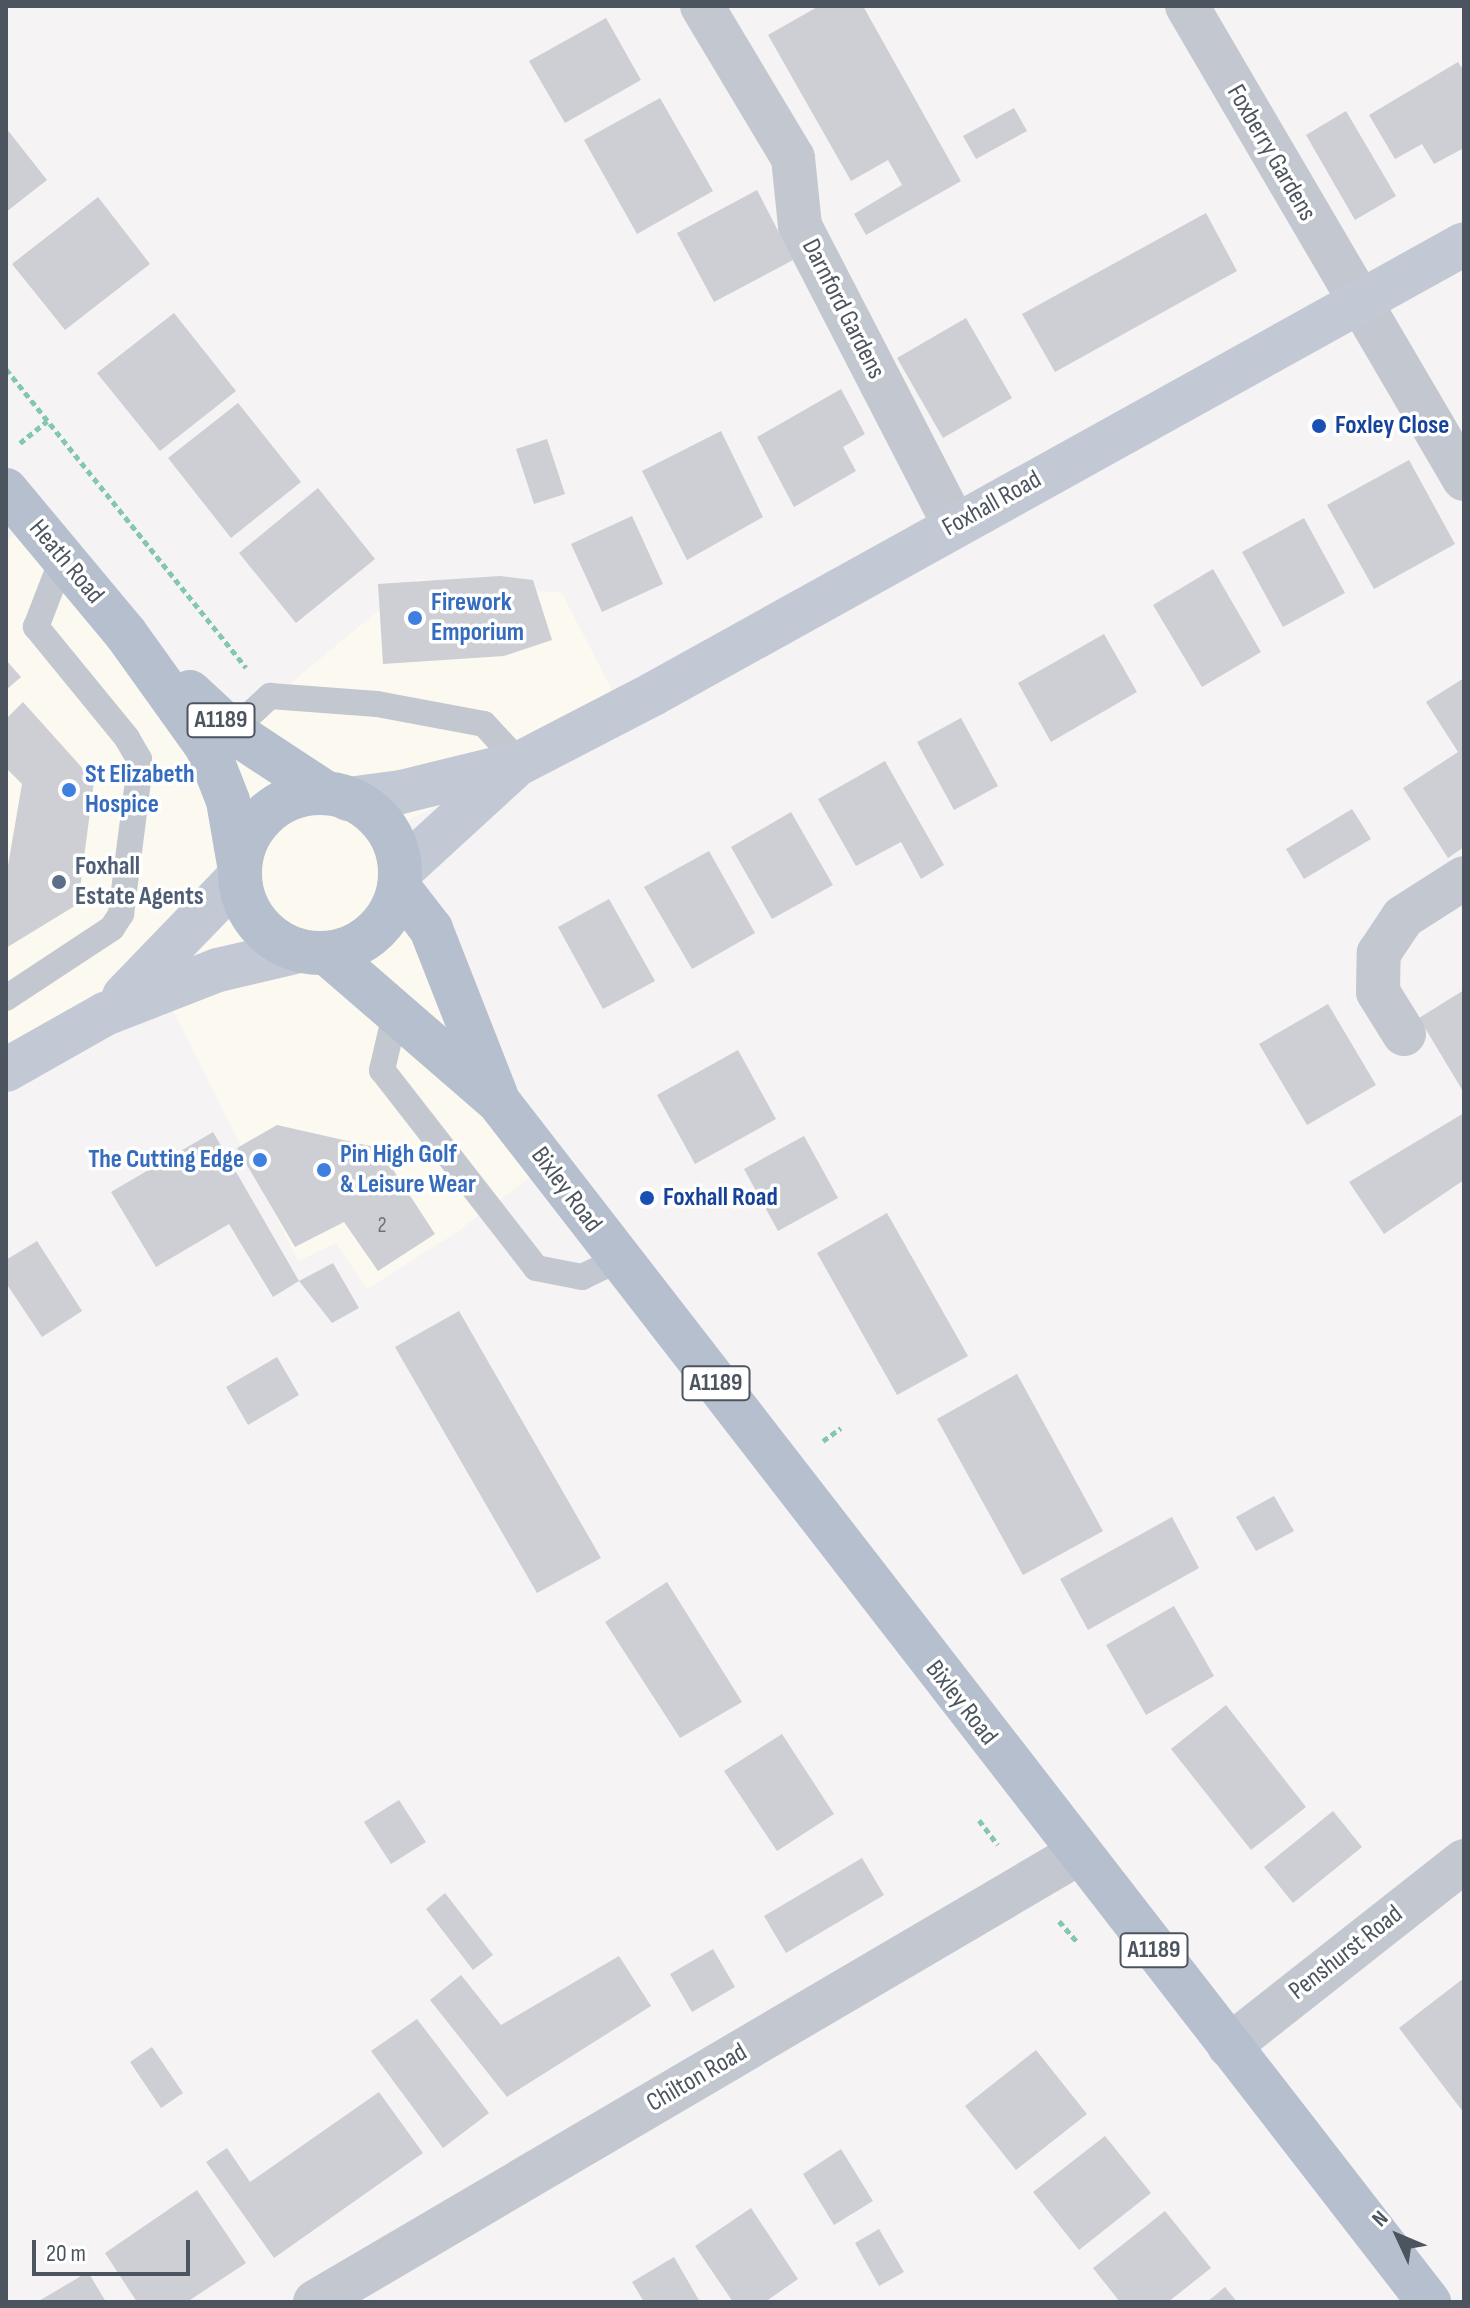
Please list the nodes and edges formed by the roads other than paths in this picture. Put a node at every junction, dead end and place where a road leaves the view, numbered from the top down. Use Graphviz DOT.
graph roads {
  1 [pos="702,6"];
  2 [pos="1187,6"];
  3 [pos="1464,244"];
  4 [pos="1356,300"];
  5 [pos="1464,479"];
  6 [pos="6,490"];
  7 [pos="954,525"];
  8 [pos="63,557"];
  9 [pos="126,634"];
  10 [pos="232,731"];
  11 [pos="520,763"];
  12 [pos="337,796"];
  13 [pos="240,871"];
  14 [pos="1464,878"];
  15 [pos="401,879"];
  16 [pos="313,952"];
  17 [pos="6,998"];
  18 [pos="396,1010"];
  19 [pos="105,1014"];
  20 [pos="1404,1034"];
  21 [pos="6,1070"];
  22 [pos="498,1101"];
  23 [pos="619,1259"];
  24 [pos="1079,1853"];
  25 [pos="1464,1861"];
  26 [pos="1229,2046"];
  27 [pos="315,2302"];
  28 [pos="1429,2302"];
  1 -- 7 [label="street, Darnford Gardens"];
  2 -- 4 [label="street, Foxberry Gardens"];
  3 -- 4 [label="street, Foxhall Road"];
  4 -- 5 [label="street"];
  4 -- 7 [label="street, Foxhall Road"];
  6 -- 8 [label="main road, Heath Road / A1189"];
  7 -- 11 [label="street, Foxhall Road"];
  8 -- 9 [label="main road, Heath Road / A1189"];
  8 -- 17 [label="lane"];
  9 -- 10 [label="main road, Heath Road / A1189"];
  9 -- 13 [label="main road, Heath Road"];
  10 -- 11 [label="lane"];
  10 -- 12 [label="main road, Heath Road / A1189"];
  11 -- 12 [label="street, Foxhall Road"];
  11 -- 15 [label="street, Foxhall Road"];
  12 -- 13 [label="main road"];
  12 -- 15 [label="main road"];
  13 -- 16 [label="main road"];
  13 -- 19 [label="street"];
  14 -- 20 [label="street"];
  15 -- 16 [label="main road"];
  15 -- 22 [label="main road, Bixley Road / A1189"];
  16 -- 18 [label="main road, Bixley Road / A1189"];
  16 -- 19 [label="street"];
  18 -- 22 [label="main road, Bixley Road / A1189"];
  18 -- 23 [label="lane"];
  19 -- 21 [label="street"];
  22 -- 23 [label="main road, Bixley Road / A1189"];
  23 -- 24 [label="main road, Bixley Road / A1189"];
  24 -- 26 [label="main road, Bixley Road / A1189"];
  24 -- 27 [label="street, Chilton Road"];
  25 -- 26 [label="street, Penshurst Road"];
  26 -- 28 [label="main road, Bixley Road / A1189"];
}
